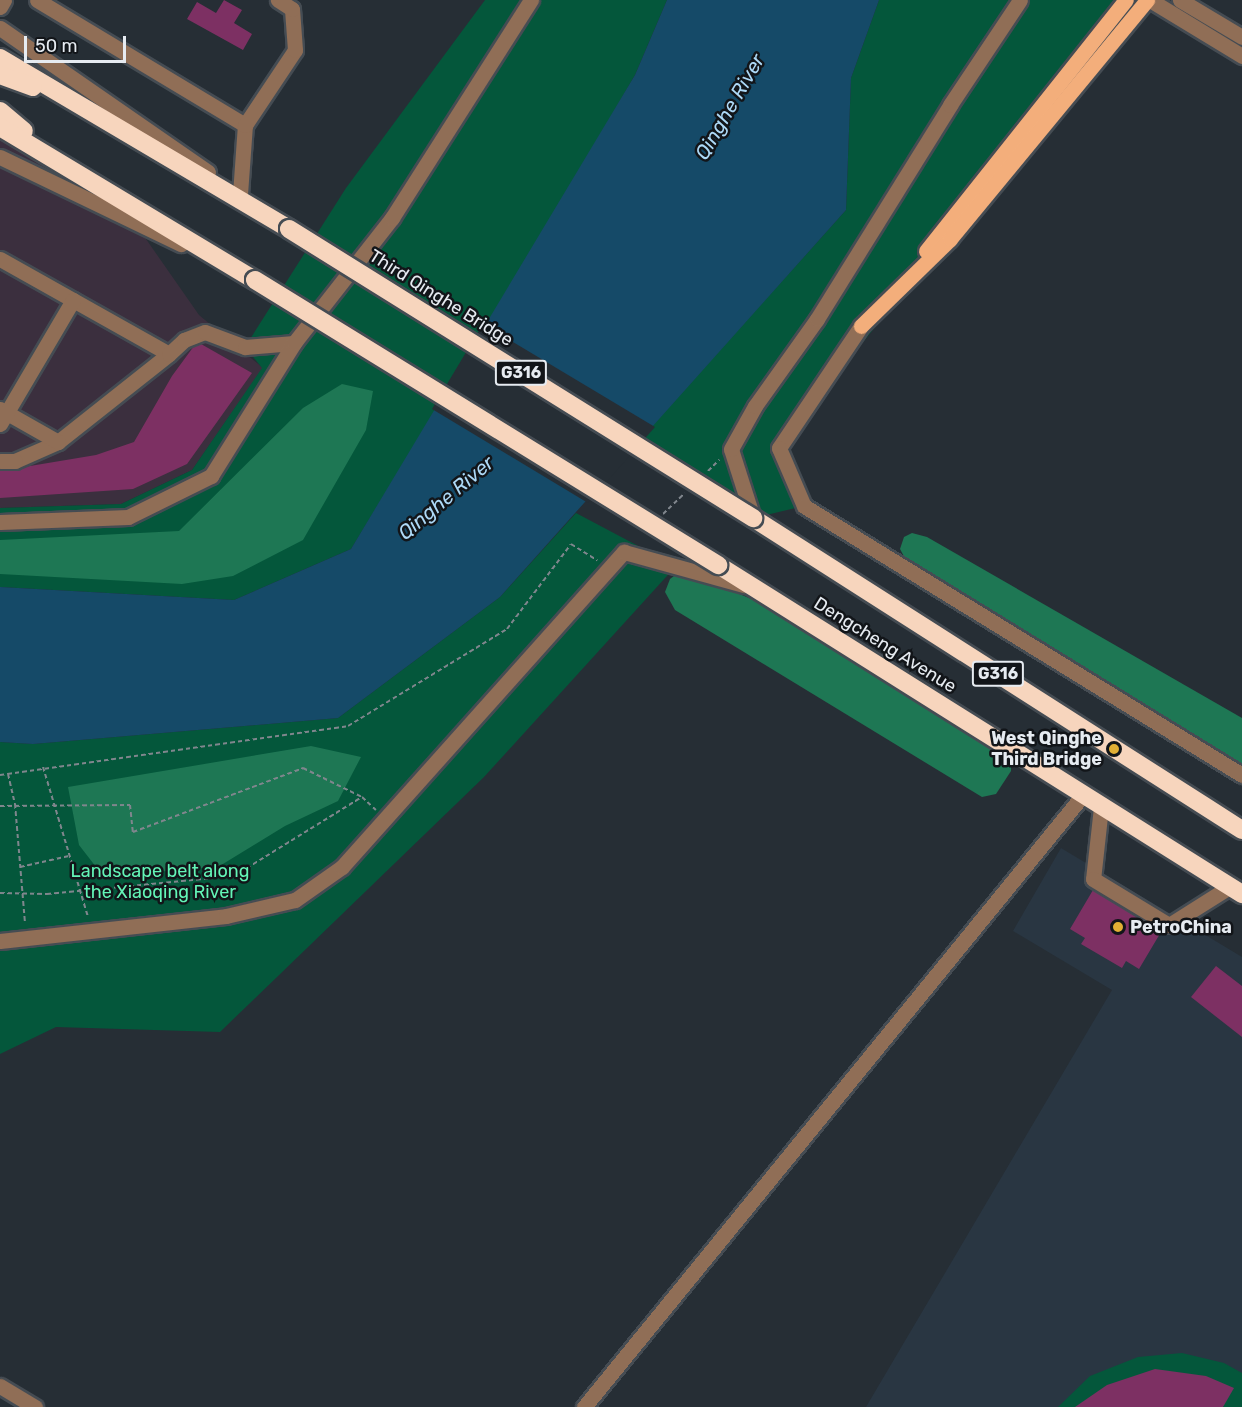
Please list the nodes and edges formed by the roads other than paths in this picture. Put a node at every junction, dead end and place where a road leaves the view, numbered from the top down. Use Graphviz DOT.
graph roads {
  1 [pos="4,0"];
  2 [pos="37,0"];
  3 [pos="278,0"];
  4 [pos="531,0"];
  5 [pos="1020,0"];
  6 [pos="1126,0"];
  7 [pos="1148,0"];
  8 [pos="1180,0"];
  9 [pos="0,7"];
  10 [pos="0,28"];
  11 [pos="1242,37"];
  12 [pos="1242,56"];
  13 [pos="0,58"];
  14 [pos="0,75"];
  15 [pos="82,106"];
  16 [pos="0,111"];
  17 [pos="245,125"];
  18 [pos="0,127"];
  19 [pos="0,157"];
  20 [pos="57,160"];
  21 [pos="240,194"];
  22 [pos="289,228"];
  23 [pos="0,259"];
  24 [pos="255,280"];
  25 [pos="73,300"];
  26 [pos="861,326"];
  27 [pos="294,343"];
  28 [pos="169,354"];
  29 [pos="2,415"];
  30 [pos="58,442"];
  31 [pos="0,461"];
  32 [pos="753,518"];
  33 [pos="0,522"];
  34 [pos="758,589"];
  35 [pos="1242,775"];
  36 [pos="1083,795"];
  37 [pos="1101,807"];
  38 [pos="1242,830"];
  39 [pos="1236,891"];
  40 [pos="0,941"];
  41 [pos="0,1386"];
  42 [pos="35,1407"];
  43 [pos="584,1407"];
  1 -- 9 [label="street"];
  2 -- 17 [label="street"];
  3 -- 17 [label="street"];
  4 -- 27 [label="street"];
  5 -- 32 [label="street"];
  6 -- 26 [label="main road"];
  7 -- 12 [label="street"];
  7 -- 26 [label="main road"];
  8 -- 11 [label="street"];
  10 -- 21 [label="street"];
  13 -- 15 [label="highway, G316"];
  14 -- 15 [label="highway"];
  15 -- 22 [label="highway, G316"];
  16 -- 20 [label="highway"];
  17 -- 21 [label="street"];
  18 -- 20 [label="highway"];
  19 -- 24 [label="street"];
  20 -- 24 [label="highway"];
  21 -- 22 [label="street"];
  22 -- 32 [label="highway, Third Qinghe Bridge / G316, bridge"];
  23 -- 25 [label="street"];
  24 -- 34 [label="highway, Dengcheng Avenue, bridge"];
  25 -- 28 [label="street"];
  25 -- 29 [label="street"];
  26 -- 35 [label="street"];
  27 -- 28 [label="street"];
  27 -- 33 [label="street"];
  28 -- 30 [label="street"];
  29 -- 30 [label="street"];
  30 -- 31 [label="street"];
  32 -- 38 [label="highway, Dengcheng Avenue / G316"];
  34 -- 36 [label="highway, Dengcheng Avenue"];
  34 -- 40 [label="street"];
  36 -- 37 [label="highway, Dengcheng Avenue"];
  36 -- 43 [label="street"];
  37 -- 39 [label="highway, Dengcheng Avenue"];
  37 -- 39 [label="street"];
  41 -- 42 [label="street"];
}
